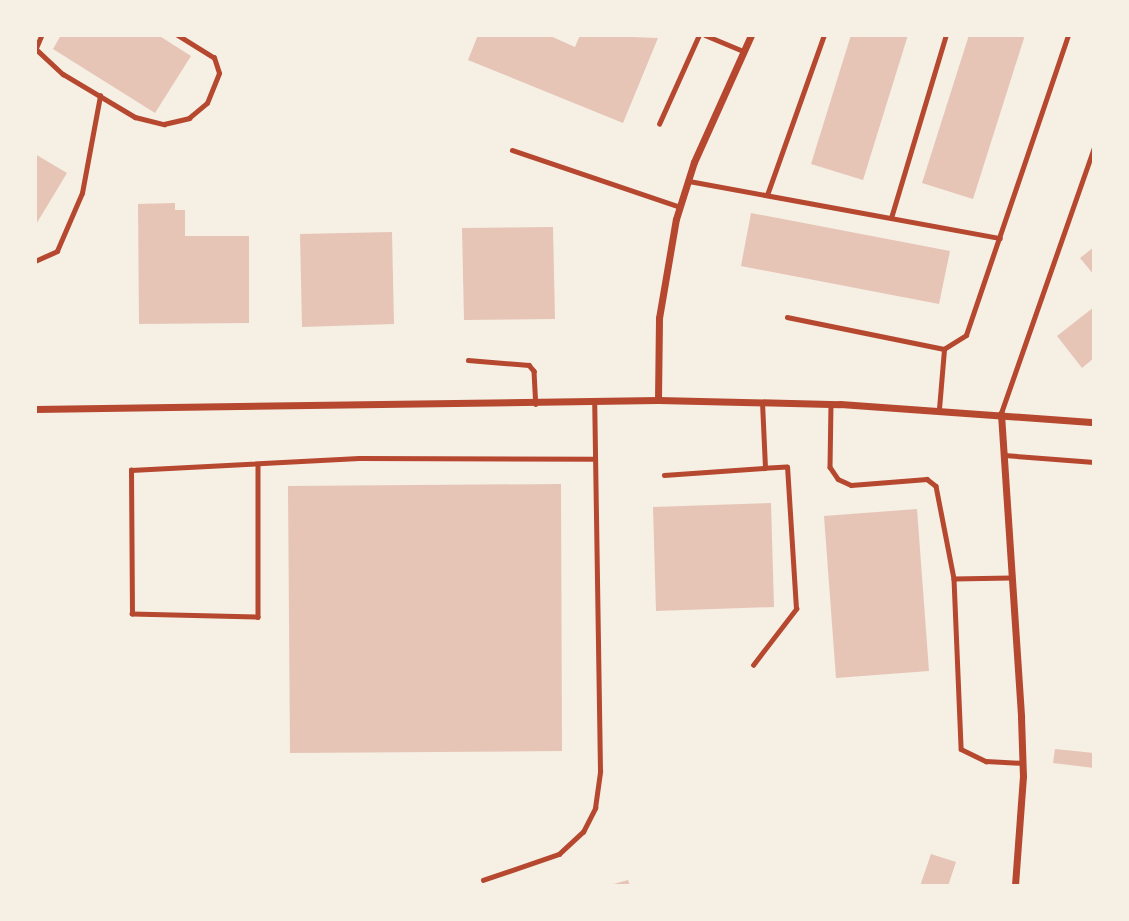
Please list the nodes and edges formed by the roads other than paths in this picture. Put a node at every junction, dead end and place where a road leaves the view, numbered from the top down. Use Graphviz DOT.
graph roads {
  1 [pos="42,35"];
  2 [pos="177,35"];
  3 [pos="699,35"];
  4 [pos="705,35"];
  5 [pos="751,35"];
  6 [pos="824,35"];
  7 [pos="946,35"];
  8 [pos="1068,35"];
  9 [pos="744,52"];
  10 [pos="100,96"];
  11 [pos="659,124"];
  12 [pos="1094,147"];
  13 [pos="512,150"];
  14 [pos="688,180"];
  15 [pos="767,195"];
  16 [pos="680,207"];
  17 [pos="891,218"];
  18 [pos="1000,238"];
  19 [pos="35,261"];
  20 [pos="787,317"];
  21 [pos="944,349"];
  22 [pos="468,360"];
  23 [pos="658,400"];
  24 [pos="762,403"];
  25 [pos="594,404"];
  26 [pos="831,404"];
  27 [pos="536,405"];
  28 [pos="35,409"];
  29 [pos="939,409"];
  30 [pos="1001,414"];
  31 [pos="1094,422"];
  32 [pos="1003,455"];
  33 [pos="595,459"];
  34 [pos="1094,462"];
  35 [pos="258,464"];
  36 [pos="765,468"];
  37 [pos="664,475"];
  38 [pos="1011,578"];
  39 [pos="954,579"];
  40 [pos="753,665"];
  41 [pos="1023,763"];
  42 [pos="483,880"];
  43 [pos="1015,886"];
  1 -- 10 [label="lane"];
  2 -- 10 [label="lane"];
  3 -- 11 [label="lane"];
  4 -- 9 [label="lane"];
  5 -- 9 [label="street"];
  6 -- 15 [label="lane"];
  7 -- 17 [label="lane"];
  8 -- 18 [label="lane"];
  9 -- 14 [label="street"];
  10 -- 19 [label="lane"];
  12 -- 30 [label="lane"];
  13 -- 16 [label="lane"];
  14 -- 15 [label="lane"];
  14 -- 16 [label="street"];
  15 -- 17 [label="lane"];
  16 -- 23 [label="street"];
  17 -- 18 [label="lane"];
  18 -- 21 [label="lane"];
  20 -- 21 [label="lane"];
  21 -- 29 [label="lane"];
  22 -- 27 [label="lane"];
  23 -- 24 [label="street"];
  23 -- 25 [label="street"];
  24 -- 26 [label="street"];
  24 -- 36 [label="lane"];
  25 -- 27 [label="street"];
  25 -- 33 [label="lane"];
  26 -- 29 [label="street"];
  26 -- 39 [label="lane"];
  27 -- 28 [label="street"];
  29 -- 30 [label="street"];
  30 -- 31 [label="street"];
  30 -- 32 [label="street"];
  32 -- 34 [label="lane"];
  32 -- 38 [label="street"];
  33 -- 35 [label="lane"];
  33 -- 42 [label="lane"];
  35 -- 35 [label="lane"];
  36 -- 37 [label="lane"];
  36 -- 40 [label="lane"];
  38 -- 39 [label="lane"];
  38 -- 41 [label="street"];
  39 -- 41 [label="lane"];
  41 -- 43 [label="street"];
}
